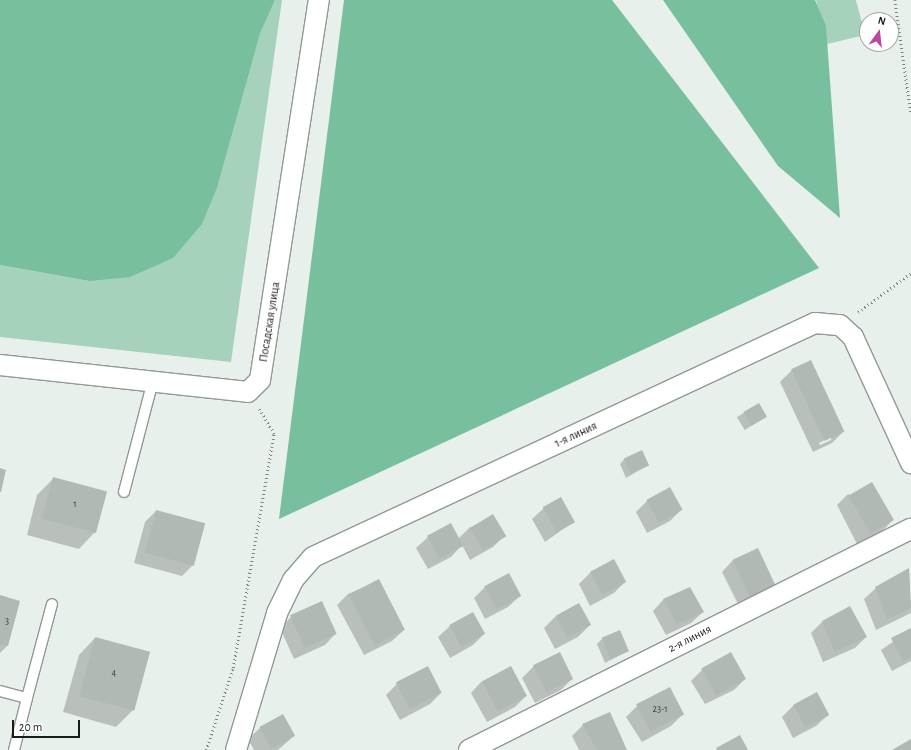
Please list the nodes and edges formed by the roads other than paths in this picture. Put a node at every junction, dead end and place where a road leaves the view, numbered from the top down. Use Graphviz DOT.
graph roads {
  1 [pos="319,0"];
  2 [pos="0,365"];
  3 [pos="153,381"];
  4 [pos="911,463"];
  5 [pos="124,492"];
  6 [pos="911,529"];
  7 [pos="52,604"];
  8 [pos="0,691"];
  9 [pos="28,698"];
  10 [pos="14,750"];
  11 [pos="236,750"];
  12 [pos="469,750"];
  1 -- 3 [label="street, Посадская улица"];
  2 -- 3 [label="street"];
  3 -- 5 [label="lane"];
  4 -- 11 [label="street, 1-я линия"];
  6 -- 12 [label="street, 2-я линия"];
  7 -- 9 [label="lane"];
  8 -- 9 [label="lane"];
  9 -- 10 [label="lane"];
}
